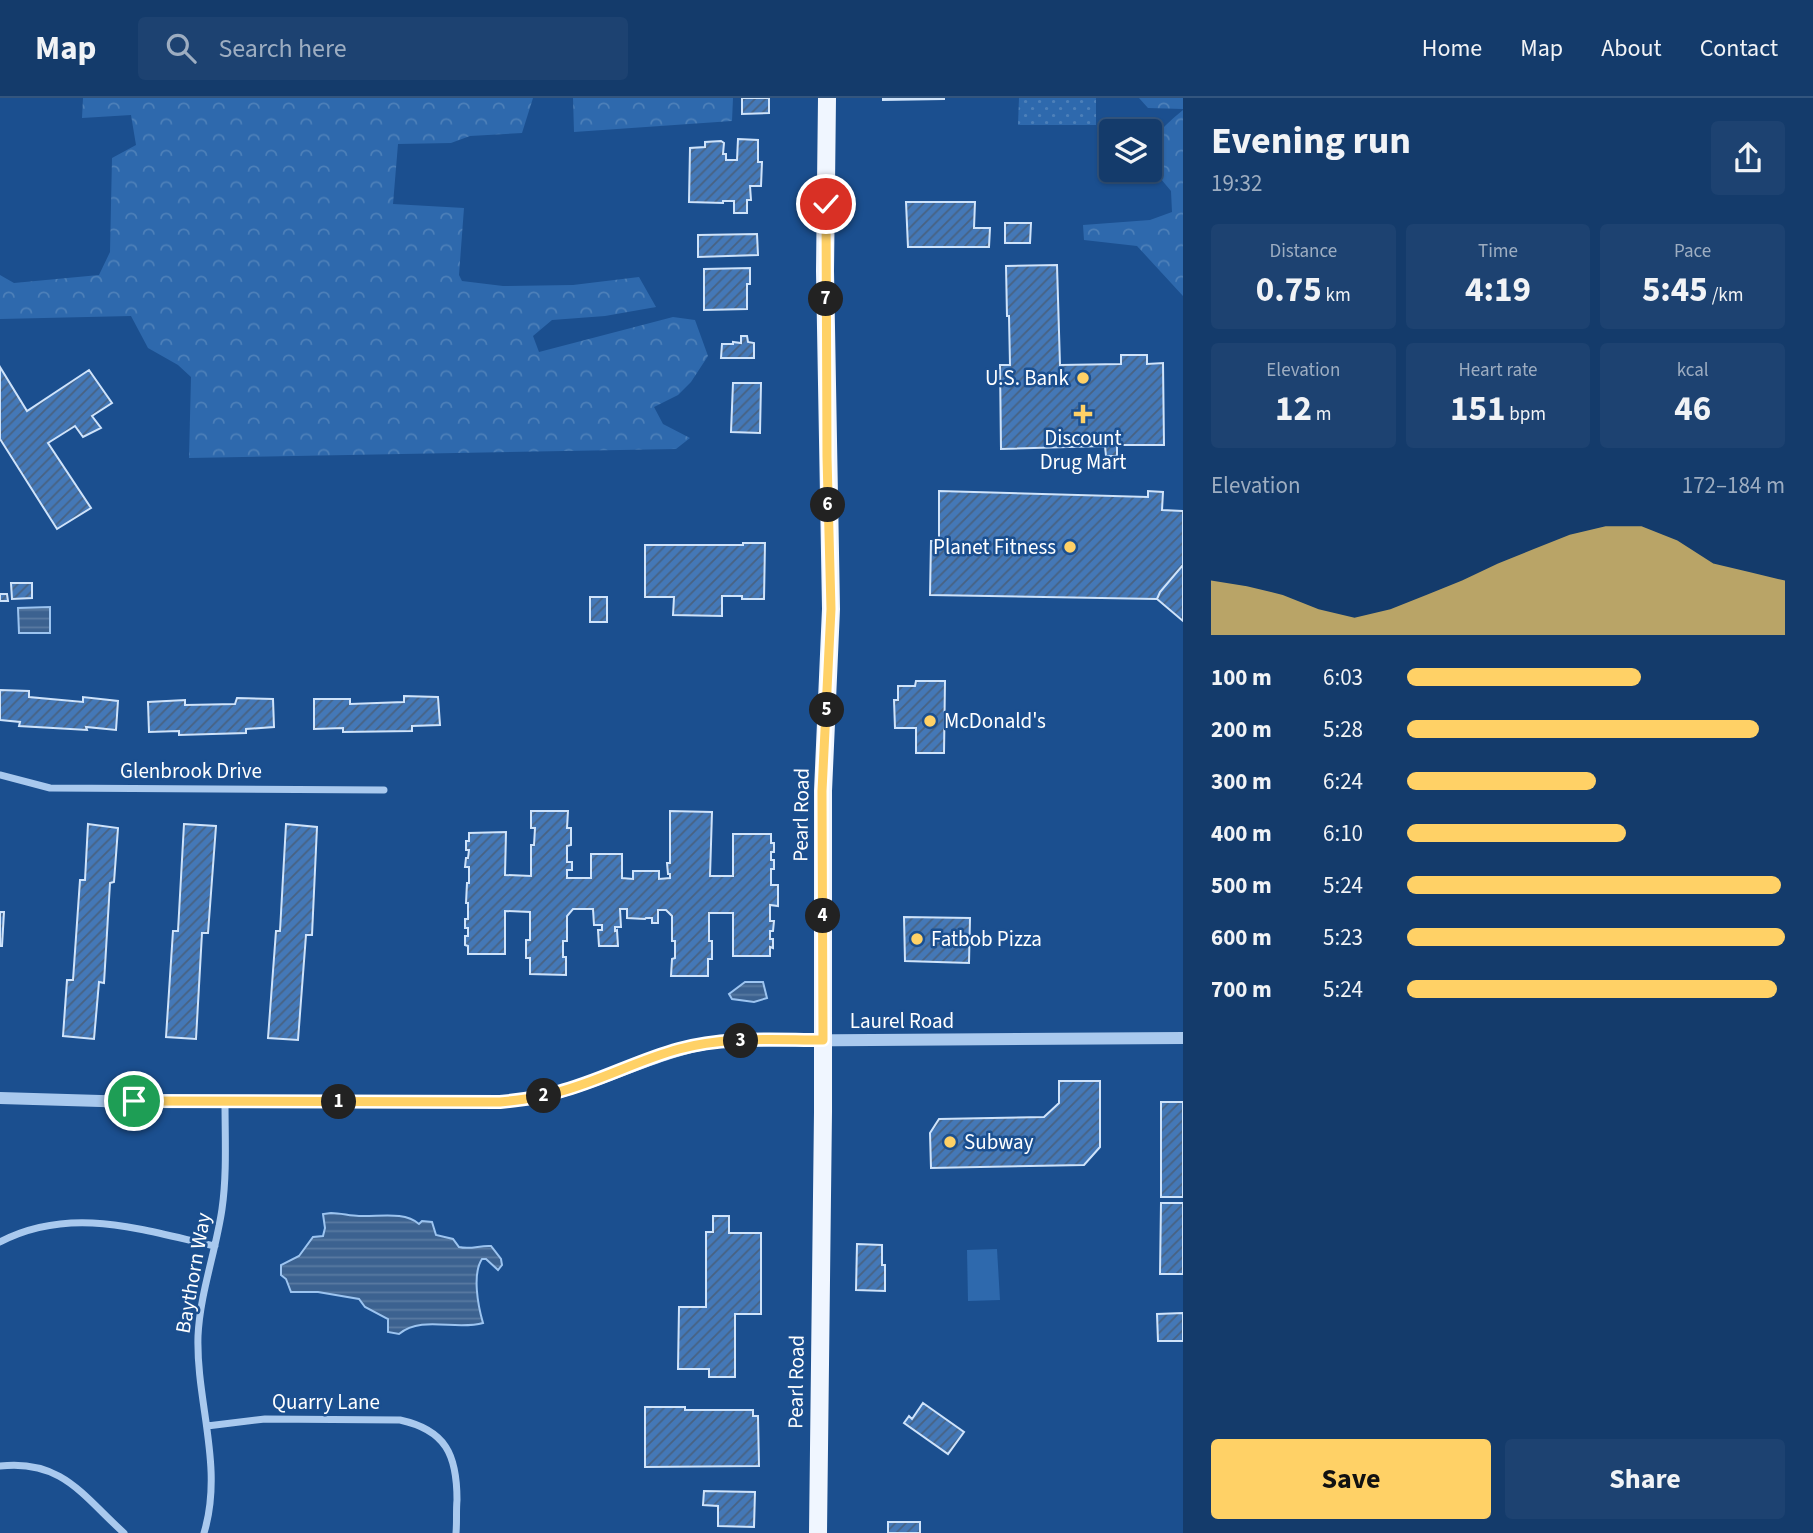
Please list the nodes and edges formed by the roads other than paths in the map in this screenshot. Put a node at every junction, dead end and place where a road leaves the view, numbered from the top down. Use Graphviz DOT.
graph roads {
  1 [pos="827,98"];
  2 [pos="0,775"];
  3 [pos="384,790"];
  4 [pos="1183,1038"];
  5 [pos="823,1040"];
  6 [pos="0,1098"];
  7 [pos="225,1102"];
  8 [pos="0,1242"];
  9 [pos="215,1246"];
  10 [pos="207,1426"];
  11 [pos="0,1466"];
  12 [pos="124,1533"];
  13 [pos="204,1533"];
  14 [pos="456,1533"];
  15 [pos="818,1533"];
  1 -- 5 [label="main road, Pearl Road"];
  2 -- 3 [label="street, Glenbrook Drive"];
  4 -- 5 [label="street, Laurel Road"];
  5 -- 7 [label="street, Laurel Road"];
  5 -- 15 [label="main road, Pearl Road"];
  6 -- 7 [label="street, Laurel Road"];
  7 -- 9 [label="street, Baythorn Way"];
  8 -- 9 [label="street"];
  9 -- 10 [label="street, Baythorn Way"];
  10 -- 13 [label="street, Baythorn Way"];
  10 -- 14 [label="street, Quarry Lane"];
  11 -- 12 [label="street"];
}
